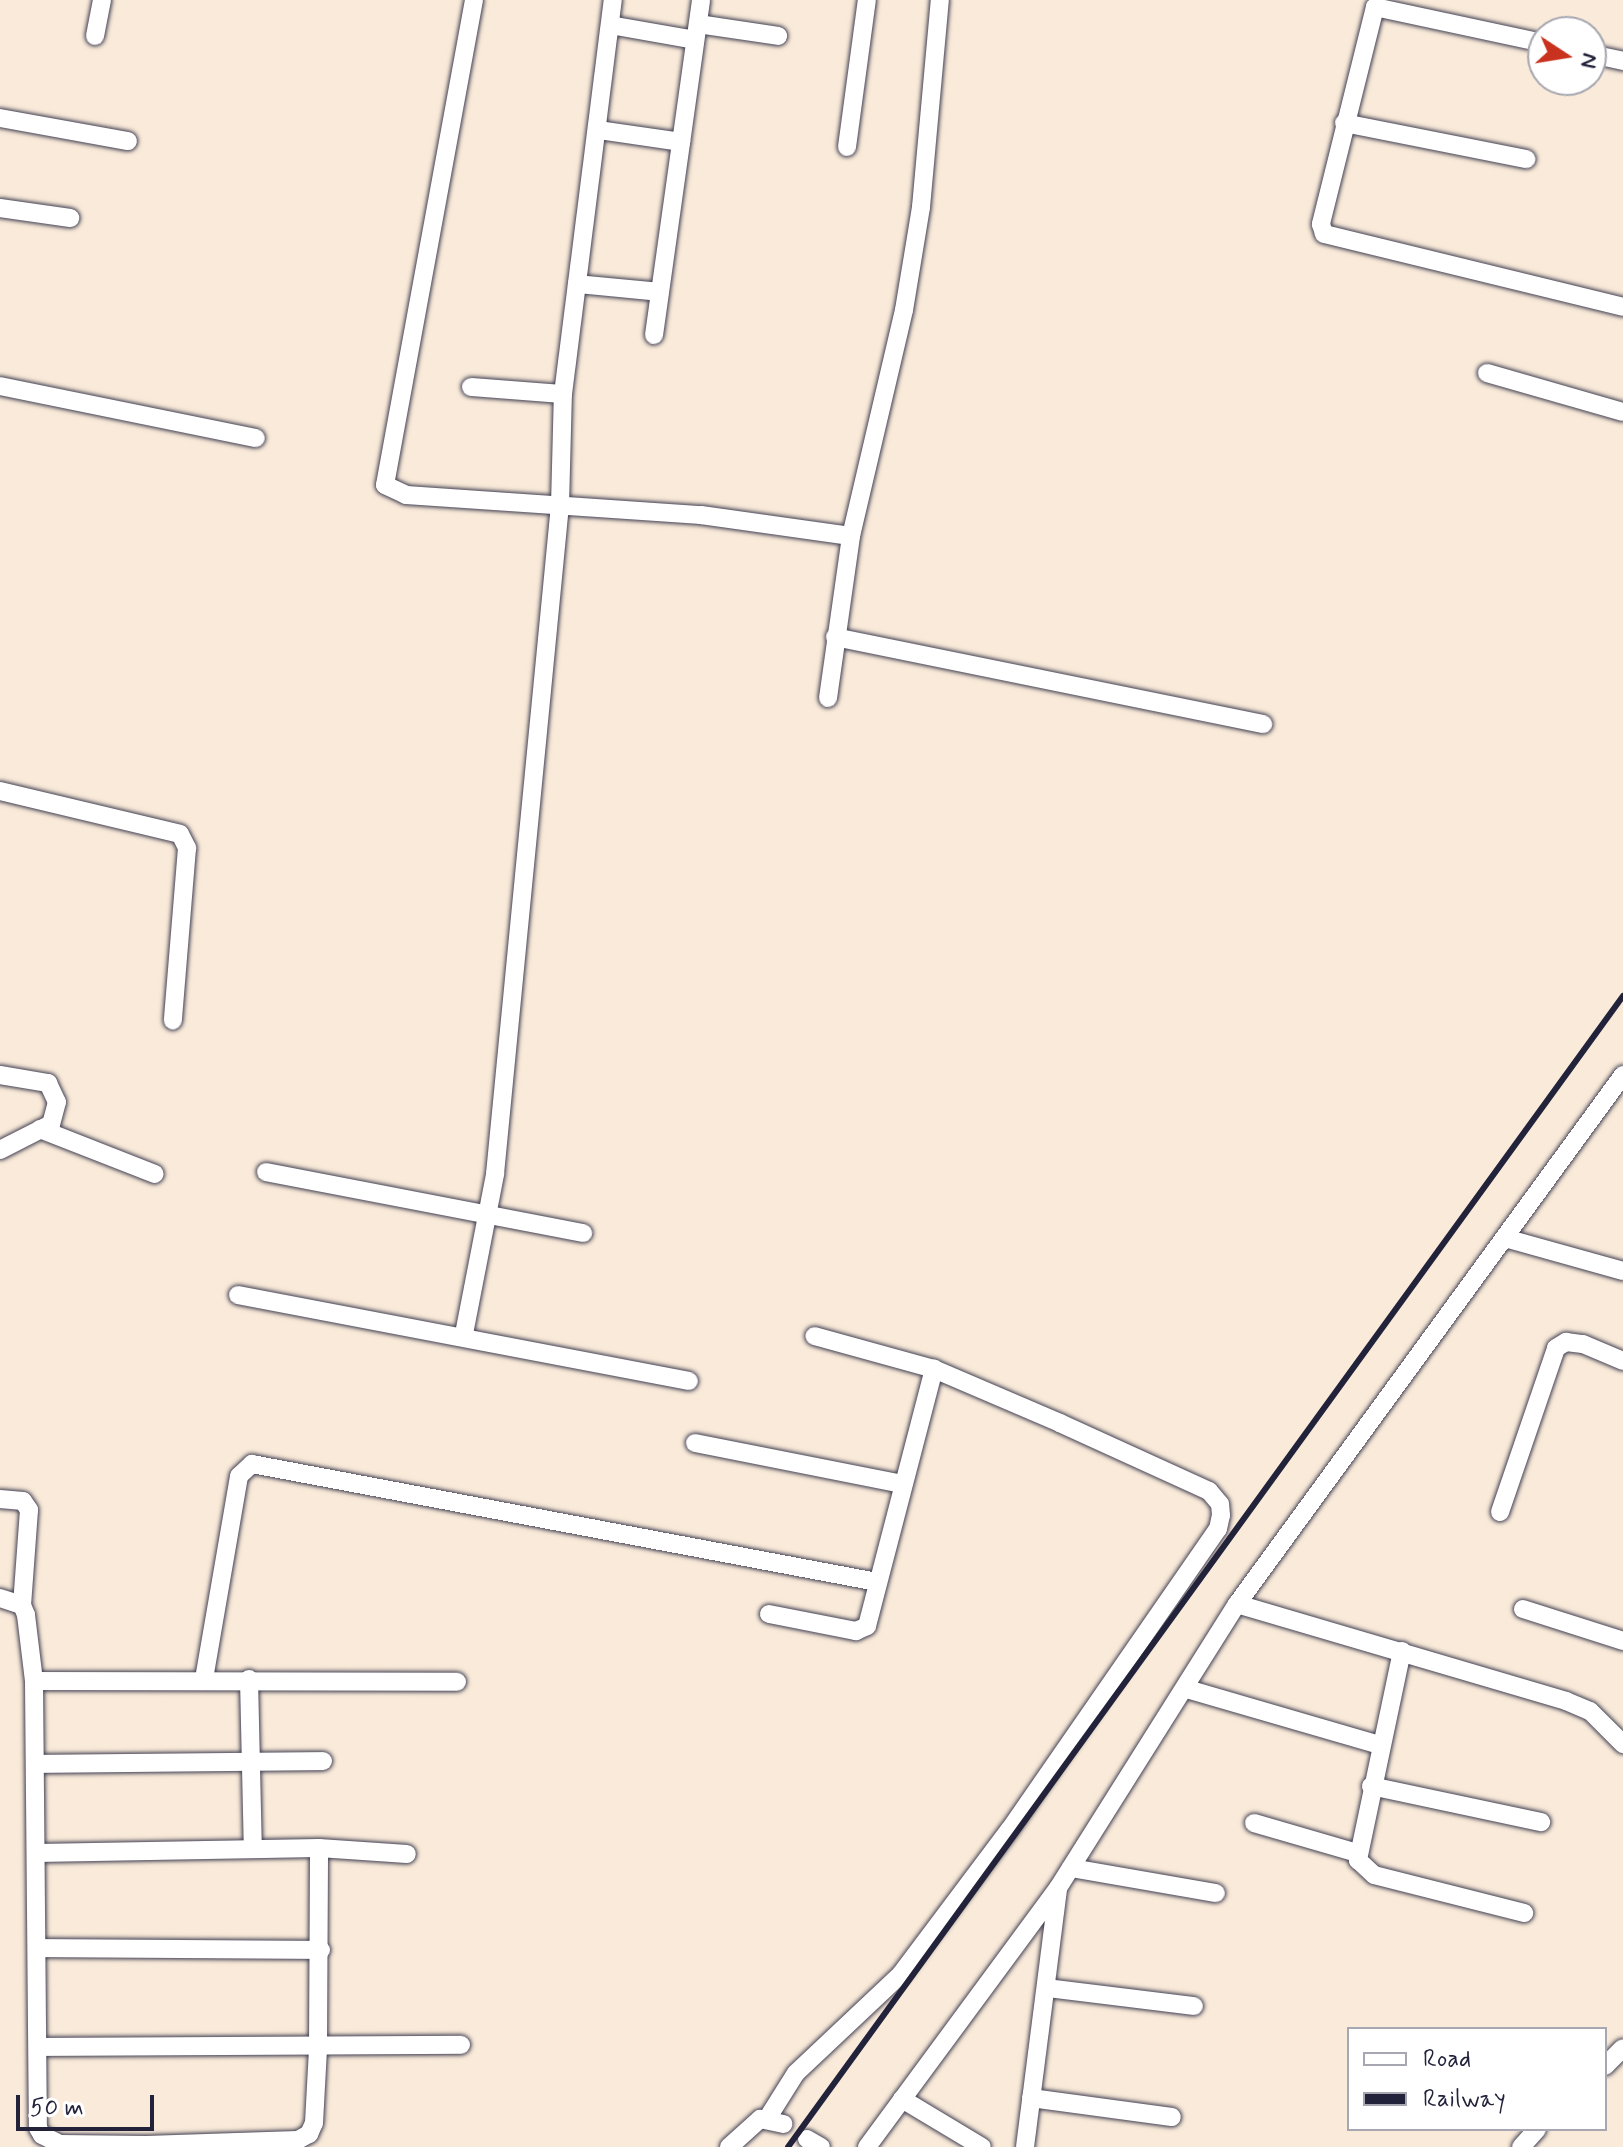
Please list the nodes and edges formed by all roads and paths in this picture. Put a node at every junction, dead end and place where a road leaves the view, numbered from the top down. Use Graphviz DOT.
graph roads {
  1 [pos="102,0"];
  2 [pos="474,0"];
  3 [pos="613,0"];
  4 [pos="701,0"];
  5 [pos="867,0"];
  6 [pos="940,0"];
  7 [pos="610,25"];
  8 [pos="696,32"];
  9 [pos="95,36"];
  10 [pos="778,36"];
  11 [pos="1527,40"];
  12 [pos="0,118"];
  13 [pos="1344,123"];
  14 [pos="598,130"];
  15 [pos="128,141"];
  16 [pos="681,142"];
  17 [pos="847,147"];
  18 [pos="1526,159"];
  19 [pos="0,208"];
  20 [pos="70,218"];
  21 [pos="577,284"];
  22 [pos="660,292"];
  23 [pos="1623,307"];
  24 [pos="654,335"];
  25 [pos="1487,373"];
  26 [pos="0,386"];
  27 [pos="471,387"];
  28 [pos="563,394"];
  29 [pos="1623,412"];
  30 [pos="256,438"];
  31 [pos="560,505"];
  32 [pos="851,536"];
  33 [pos="835,637"];
  34 [pos="828,698"];
  35 [pos="1263,724"];
  36 [pos="0,791"];
  37 [pos="173,1020"];
  38 [pos="0,1075"];
  39 [pos="1623,1075"];
  40 [pos="40,1129"];
  41 [pos="0,1150"];
  42 [pos="266,1172"];
  43 [pos="155,1174"];
  44 [pos="487,1216"];
  45 [pos="583,1233"];
  46 [pos="1505,1238"];
  47 [pos="1623,1271"];
  48 [pos="238,1295"];
  49 [pos="464,1334"];
  50 [pos="814,1336"];
  51 [pos="1623,1361"];
  52 [pos="934,1369"];
  53 [pos="689,1381"];
  54 [pos="695,1443"];
  55 [pos="903,1484"];
  56 [pos="0,1499"];
  57 [pos="1500,1512"];
  58 [pos="877,1582"];
  59 [pos="0,1598"];
  60 [pos="1237,1604"];
  61 [pos="22,1605"];
  62 [pos="1523,1609"];
  63 [pos="769,1614"];
  64 [pos="1623,1641"];
  65 [pos="1402,1651"];
  66 [pos="204,1679"];
  67 [pos="249,1679"];
  68 [pos="34,1681"];
  69 [pos="457,1682"];
  70 [pos="1187,1689"];
  71 [pos="1623,1744"];
  72 [pos="1380,1745"];
  73 [pos="323,1761"];
  74 [pos="251,1762"];
  75 [pos="36,1764"];
  76 [pos="1371,1786"];
  77 [pos="1541,1822"];
  78 [pos="1254,1823"];
  79 [pos="319,1848"];
  80 [pos="253,1849"];
  81 [pos="37,1853"];
  82 [pos="1357,1853"];
  83 [pos="407,1854"];
  84 [pos="1071,1868"];
  85 [pos="1058,1888"];
  86 [pos="1216,1893"];
  87 [pos="1524,1913"];
  88 [pos="38,1948"];
  89 [pos="321,1950"];
  90 [pos="1047,1988"];
  91 [pos="1194,2006"];
  92 [pos="461,2045"];
  93 [pos="38,2047"];
  94 [pos="318,2048"];
  95 [pos="1623,2048"];
  96 [pos="1607,2064"];
  97 [pos="1031,2098"];
  98 [pos="902,2099"];
  99 [pos="1172,2117"];
  100 [pos="1535,2131"];
  101 [pos="729,2147"];
  102 [pos="867,2147"];
  103 [pos="982,2147"];
  104 [pos="1025,2147"];
  105 [pos="1521,2147"];
  1 -- 9 [label="street"];
  2 -- 31 [label="street"];
  3 -- 7 [label="street"];
  4 -- 8 [label="street"];
  5 -- 17 [label="street"];
  6 -- 32 [label="street"];
  7 -- 8 [label="street"];
  7 -- 14 [label="street"];
  8 -- 10 [label="street"];
  8 -- 16 [label="street"];
  11 -- 13 [label="street"];
  12 -- 15 [label="street"];
  13 -- 18 [label="street"];
  13 -- 23 [label="street"];
  14 -- 16 [label="street"];
  14 -- 21 [label="street"];
  16 -- 22 [label="street"];
  19 -- 20 [label="street"];
  21 -- 22 [label="street"];
  21 -- 28 [label="street"];
  22 -- 24 [label="street"];
  25 -- 29 [label="street"];
  26 -- 30 [label="street"];
  27 -- 28 [label="street"];
  28 -- 31 [label="street"];
  31 -- 32 [label="street"];
  31 -- 44 [label="street"];
  32 -- 33 [label="street"];
  33 -- 34 [label="street"];
  33 -- 35 [label="street"];
  36 -- 37 [label="street"];
  38 -- 40 [label="street"];
  39 -- 46 [label="street"];
  40 -- 41 [label="street"];
  40 -- 43 [label="street"];
  42 -- 44 [label="street"];
  44 -- 45 [label="street"];
  44 -- 49 [label="street"];
  46 -- 47 [label="street"];
  46 -- 60 [label="street"];
  48 -- 49 [label="street"];
  49 -- 53 [label="street"];
  50 -- 52 [label="street"];
  51 -- 57 [label="street"];
  52 -- 55 [label="street"];
  52 -- 101 [label="street"];
  54 -- 55 [label="street"];
  55 -- 58 [label="street"];
  56 -- 61 [label="street"];
  58 -- 63 [label="street"];
  58 -- 66 [label="street"];
  59 -- 61 [label="street"];
  60 -- 65 [label="street"];
  60 -- 70 [label="street"];
  61 -- 68 [label="street"];
  62 -- 64 [label="street"];
  65 -- 71 [label="street"];
  65 -- 72 [label="street"];
  66 -- 67 [label="street"];
  66 -- 68 [label="street"];
  67 -- 69 [label="street"];
  67 -- 74 [label="street"];
  68 -- 75 [label="street"];
  70 -- 72 [label="street"];
  70 -- 84 [label="street"];
  72 -- 76 [label="street"];
  73 -- 74 [label="street"];
  74 -- 75 [label="street"];
  74 -- 80 [label="street"];
  75 -- 81 [label="street"];
  76 -- 77 [label="street"];
  76 -- 82 [label="street"];
  78 -- 82 [label="street"];
  79 -- 80 [label="street"];
  79 -- 83 [label="street"];
  79 -- 89 [label="street"];
  80 -- 81 [label="street"];
  81 -- 88 [label="street"];
  82 -- 87 [label="street"];
  84 -- 85 [label="street"];
  84 -- 86 [label="street"];
  85 -- 90 [label="street"];
  85 -- 98 [label="street"];
  88 -- 89 [label="street"];
  88 -- 93 [label="street"];
  89 -- 94 [label="street"];
  90 -- 91 [label="street"];
  90 -- 97 [label="street"];
  92 -- 94 [label="street"];
  93 -- 94 [label="street"];
  93 -- 94 [label="street"];
  95 -- 96 [label="street"];
  97 -- 99 [label="street"];
  97 -- 104 [label="street"];
  98 -- 102 [label="street"];
  98 -- 103 [label="street"];
  100 -- 105 [label="street"];
}
